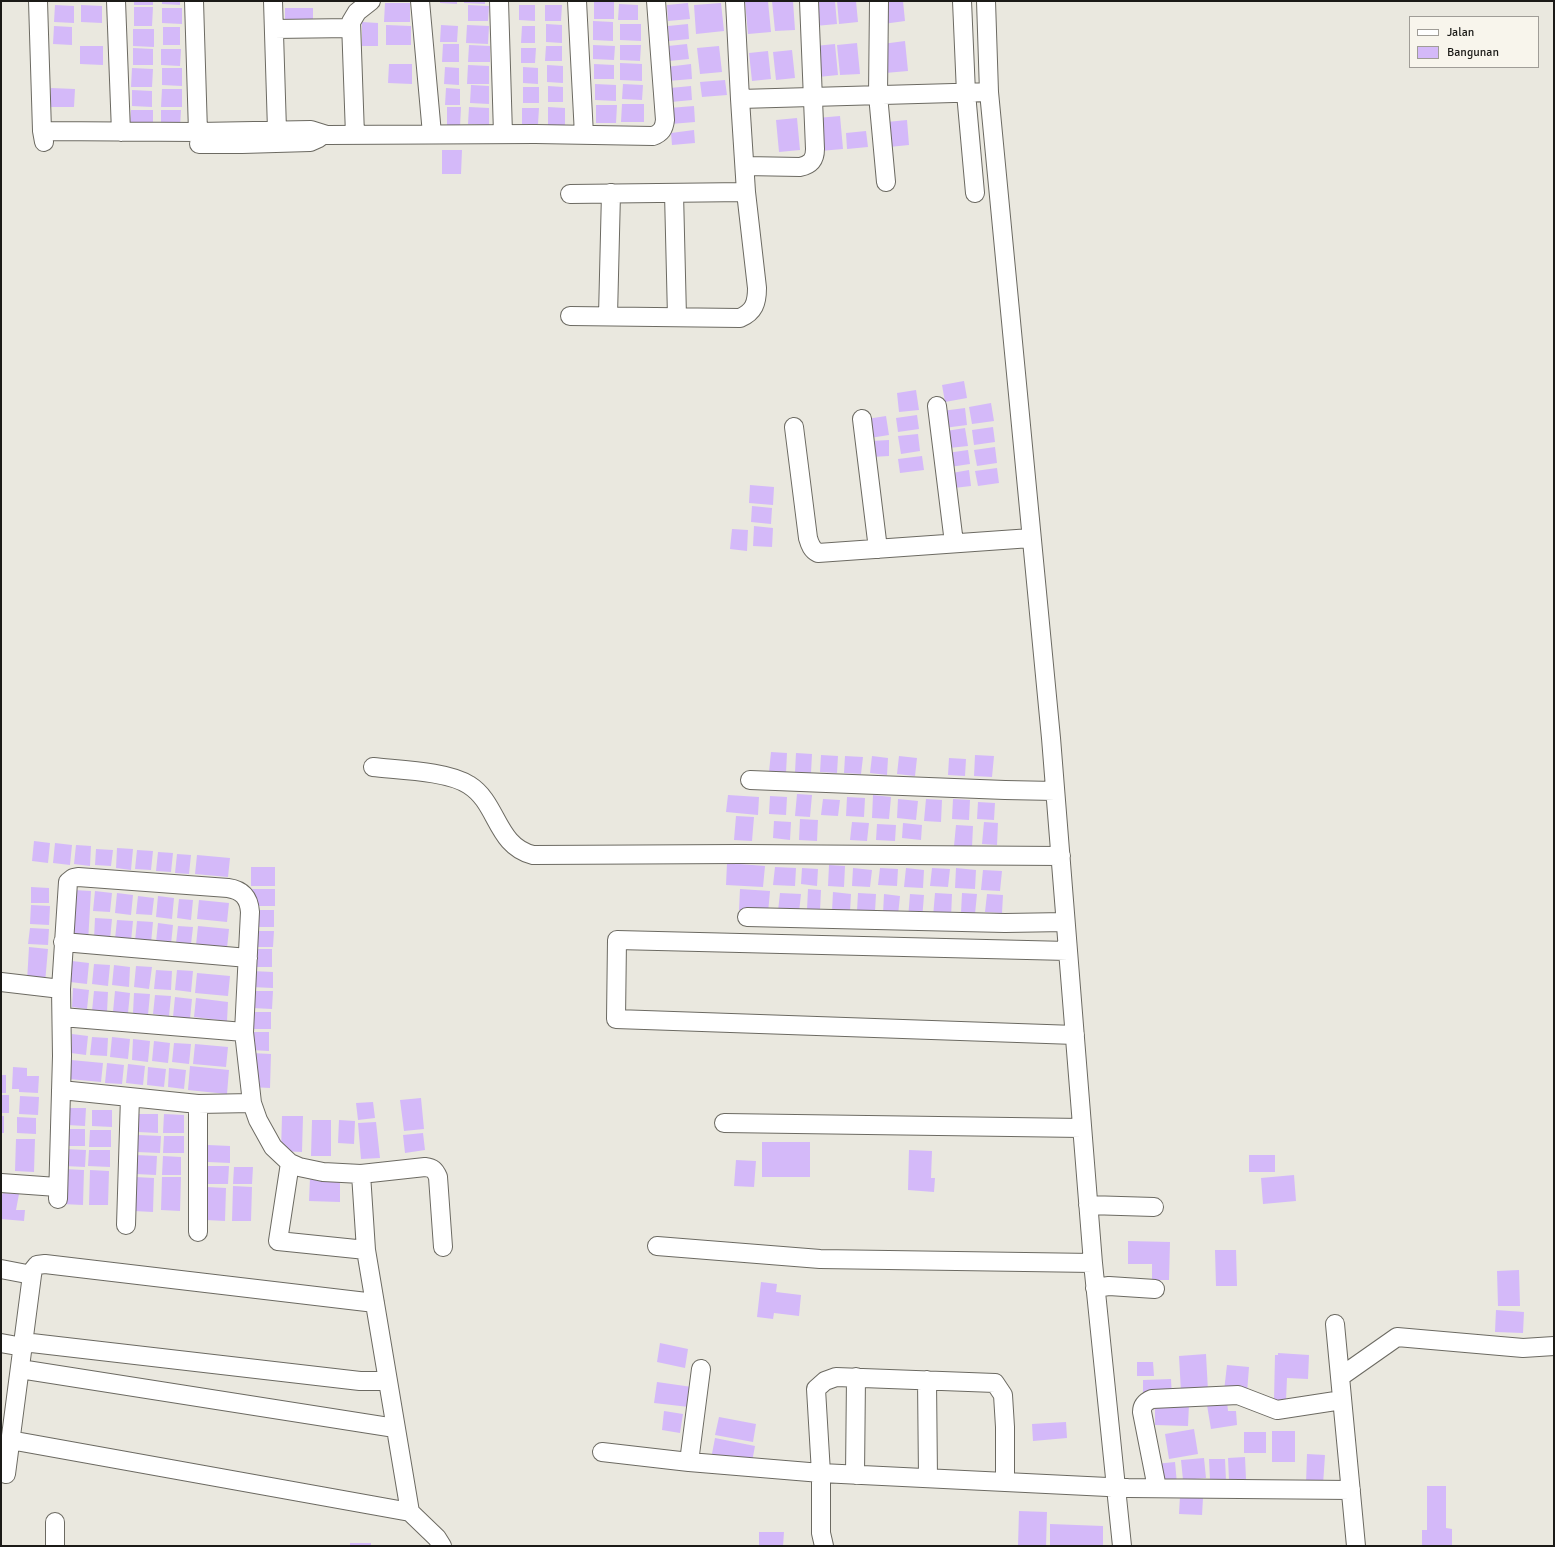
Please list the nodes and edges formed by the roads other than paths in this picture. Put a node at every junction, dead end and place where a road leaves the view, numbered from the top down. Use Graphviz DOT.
graph roads {
  1 [pos="38,1"];
  2 [pos="116,1"];
  3 [pos="194,1"];
  4 [pos="273,1"];
  5 [pos="420,1"];
  6 [pos="499,1"];
  7 [pos="577,1"];
  8 [pos="656,1"];
  9 [pos="735,1"];
  10 [pos="809,1"];
  11 [pos="879,1"];
  12 [pos="962,1"];
  13 [pos="986,1"];
  14 [pos="359,10"];
  15 [pos="274,29"];
  16 [pos="989,92"];
  17 [pos="966,93"];
  18 [pos="878,95"];
  19 [pos="813,97"];
  20 [pos="740,99"];
  21 [pos="278,130"];
  22 [pos="42,132"];
  23 [pos="121,132"];
  24 [pos="198,132"];
  25 [pos="432,134"];
  26 [pos="504,134"];
  27 [pos="327,135"];
  28 [pos="355,135"];
  29 [pos="584,135"];
  30 [pos="745,166"];
  31 [pos="886,182"];
  32 [pos="674,192"];
  33 [pos="746,192"];
  34 [pos="610,193"];
  35 [pos="975,193"];
  36 [pos="570,194"];
  37 [pos="570,316"];
  38 [pos="608,316"];
  39 [pos="677,317"];
  40 [pos="937,406"];
  41 [pos="862,419"];
  42 [pos="794,427"];
  43 [pos="1032,538"];
  44 [pos="954,543"];
  45 [pos="878,549"];
  46 [pos="373,767"];
  47 [pos="750,780"];
  48 [pos="1055,791"];
  49 [pos="1061,856"];
  50 [pos="747,917"];
  51 [pos="1065,922"];
  52 [pos="63,942"];
  53 [pos="1068,951"];
  54 [pos="248,958"];
  55 [pos="1,982"];
  56 [pos="61,988"];
  57 [pos="62,1017"];
  58 [pos="244,1032"];
  59 [pos="1075,1035"];
  60 [pos="61,1090"];
  61 [pos="130,1097"];
  62 [pos="252,1103"];
  63 [pos="198,1104"];
  64 [pos="724,1123"];
  65 [pos="1082,1128"];
  66 [pos="290,1163"];
  67 [pos="361,1174"];
  68 [pos="1,1183"];
  69 [pos="1094,1205"];
  70 [pos="1154,1206"];
  71 [pos="126,1225"];
  72 [pos="198,1232"];
  73 [pos="656,1246"];
  74 [pos="443,1247"];
  75 [pos="366,1250"];
  76 [pos="1093,1263"];
  77 [pos="1,1269"];
  78 [pos="32,1275"];
  79 [pos="1102,1287"];
  80 [pos="1149,1288"];
  81 [pos="375,1303"];
  82 [pos="1335,1324"];
  83 [pos="1,1343"];
  84 [pos="23,1344"];
  85 [pos="1554,1346"];
  86 [pos="701,1368"];
  87 [pos="20,1369"];
  88 [pos="1340,1377"];
  89 [pos="856,1378"];
  90 [pos="927,1380"];
  91 [pos="387,1381"];
  92 [pos="1342,1400"];
  93 [pos="395,1428"];
  94 [pos="10,1440"];
  95 [pos="602,1452"];
  96 [pos="689,1462"];
  97 [pos="821,1473"];
  98 [pos="6,1474"];
  99 [pos="855,1474"];
  100 [pos="928,1478"];
  101 [pos="1005,1481"];
  102 [pos="1122,1487"];
  103 [pos="1152,1488"];
  104 [pos="1351,1490"];
  105 [pos="410,1512"];
  106 [pos="55,1522"];
  107 [pos="55,1546"];
  108 [pos="442,1546"];
  109 [pos="824,1546"];
  110 [pos="1122,1546"];
  111 [pos="1356,1546"];
  1 -- 22 [label="street"];
  2 -- 23 [label="street"];
  3 -- 24 [label="street"];
  4 -- 15 [label="street"];
  5 -- 25 [label="street"];
  6 -- 26 [label="street"];
  7 -- 29 [label="street"];
  8 -- 29 [label="street"];
  9 -- 20 [label="street"];
  10 -- 19 [label="street"];
  11 -- 18 [label="street"];
  12 -- 17 [label="street"];
  13 -- 16 [label="street"];
  14 -- 15 [label="street"];
  14 -- 28 [label="street"];
  15 -- 21 [label="street"];
  16 -- 17 [label="street"];
  16 -- 43 [label="street"];
  17 -- 18 [label="street"];
  17 -- 35 [label="street"];
  18 -- 19 [label="street"];
  18 -- 31 [label="street"];
  19 -- 20 [label="street"];
  19 -- 30 [label="street"];
  20 -- 30 [label="street"];
  21 -- 24 [label="street"];
  21 -- 27 [label="street"];
  22 -- 23 [label="street"];
  22 -- 27 [label="street"];
  23 -- 24 [label="street"];
  25 -- 26 [label="street"];
  25 -- 28 [label="street"];
  26 -- 29 [label="street"];
  27 -- 28 [label="street"];
  30 -- 33 [label="street"];
  32 -- 33 [label="street"];
  32 -- 34 [label="street"];
  32 -- 39 [label="street"];
  33 -- 39 [label="street"];
  34 -- 36 [label="street"];
  34 -- 38 [label="street"];
  37 -- 38 [label="street"];
  38 -- 39 [label="street"];
  40 -- 44 [label="street"];
  41 -- 45 [label="street"];
  42 -- 45 [label="street"];
  43 -- 44 [label="street"];
  43 -- 48 [label="street"];
  44 -- 45 [label="street"];
  46 -- 49 [label="street"];
  47 -- 48 [label="street"];
  48 -- 49 [label="street"];
  49 -- 51 [label="street"];
  50 -- 51 [label="street"];
  51 -- 53 [label="street"];
  52 -- 54 [label="street"];
  52 -- 54 [label="street"];
  52 -- 56 [label="street"];
  53 -- 59 [label="street"];
  53 -- 59 [label="street"];
  54 -- 58 [label="street"];
  55 -- 56 [label="street"];
  56 -- 57 [label="street"];
  57 -- 58 [label="street"];
  57 -- 60 [label="street"];
  58 -- 62 [label="street"];
  59 -- 65 [label="street"];
  60 -- 61 [label="street"];
  60 -- 68 [label="street"];
  61 -- 63 [label="street"];
  61 -- 71 [label="street"];
  62 -- 63 [label="street"];
  62 -- 66 [label="street"];
  63 -- 72 [label="street"];
  64 -- 65 [label="street"];
  65 -- 69 [label="street"];
  66 -- 67 [label="street"];
  66 -- 75 [label="street"];
  67 -- 74 [label="street"];
  67 -- 75 [label="street"];
  69 -- 70 [label="street"];
  69 -- 76 [label="street"];
  73 -- 76 [label="street"];
  75 -- 81 [label="street"];
  76 -- 79 [label="street"];
  77 -- 78 [label="street"];
  78 -- 81 [label="street"];
  78 -- 84 [label="street"];
  79 -- 80 [label="street"];
  79 -- 102 [label="street"];
  81 -- 91 [label="street"];
  82 -- 88 [label="street"];
  83 -- 84 [label="street"];
  84 -- 87 [label="street"];
  84 -- 91 [label="street"];
  85 -- 88 [label="street"];
  86 -- 96 [label="street"];
  87 -- 93 [label="street"];
  87 -- 94 [label="street"];
  88 -- 92 [label="street"];
  89 -- 90 [label="street"];
  89 -- 97 [label="street"];
  89 -- 99 [label="street"];
  90 -- 100 [label="street"];
  90 -- 101 [label="street"];
  91 -- 93 [label="street"];
  92 -- 103 [label="street"];
  92 -- 104 [label="street"];
  93 -- 105 [label="street"];
  94 -- 98 [label="street"];
  94 -- 105 [label="street"];
  95 -- 96 [label="street"];
  96 -- 97 [label="street"];
  97 -- 99 [label="street"];
  97 -- 109 [label="street"];
  99 -- 100 [label="street"];
  100 -- 101 [label="street"];
  101 -- 102 [label="street"];
  102 -- 103 [label="street"];
  102 -- 110 [label="street"];
  103 -- 104 [label="street"];
  104 -- 111 [label="street"];
  105 -- 108 [label="street"];
  106 -- 107 [label="street"];
}
